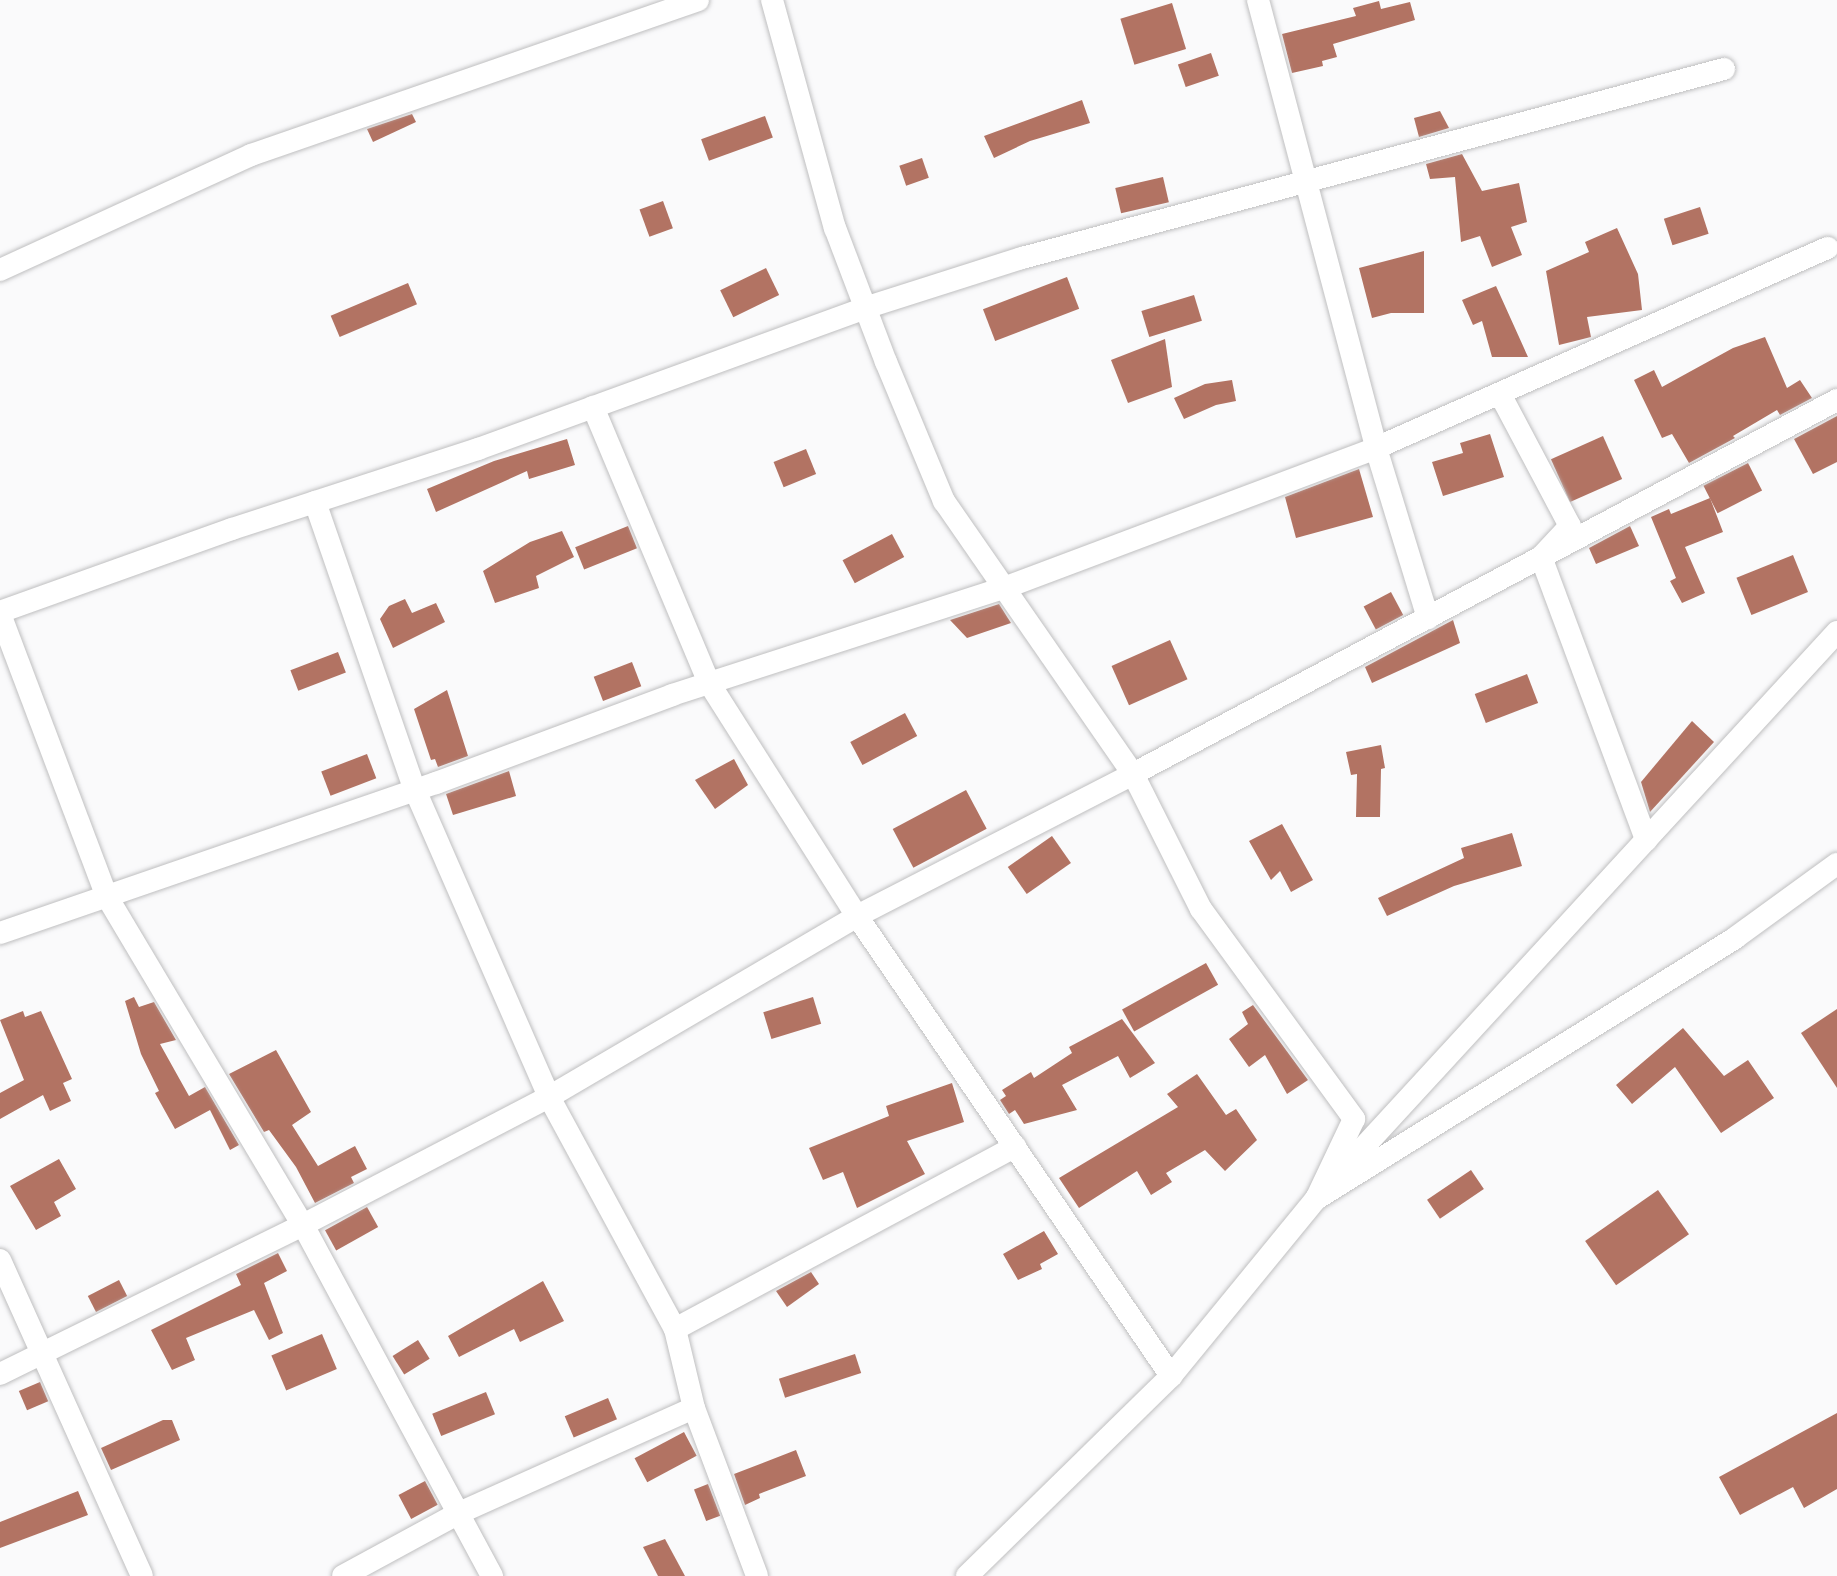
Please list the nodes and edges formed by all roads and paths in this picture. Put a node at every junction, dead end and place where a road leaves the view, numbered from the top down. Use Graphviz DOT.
graph roads {
  1 [pos="698,0"];
  2 [pos="772,0"];
  3 [pos="1258,0"];
  4 [pos="1724,69"];
  5 [pos="1304,180"];
  6 [pos="1828,248"];
  7 [pos="0,270"];
  8 [pos="865,308"];
  9 [pos="1500,394"];
  10 [pos="1837,400"];
  11 [pos="593,407"];
  12 [pos="1376,448"];
  13 [pos="315,502"];
  14 [pos="1541,557"];
  15 [pos="1004,588"];
  16 [pos="0,613"];
  17 [pos="1428,618"];
  18 [pos="1837,632"];
  19 [pos="709,683"];
  20 [pos="1133,774"];
  21 [pos="415,790"];
  22 [pos="1646,840"];
  23 [pos="1837,864"];
  24 [pos="106,895"];
  25 [pos="857,916"];
  26 [pos="0,933"];
  27 [pos="549,1097"];
  28 [pos="1015,1147"];
  29 [pos="1316,1199"];
  30 [pos="303,1225"];
  31 [pos="0,1260"];
  32 [pos="675,1329"];
  33 [pos="42,1354"];
  34 [pos="0,1374"];
  35 [pos="1171,1376"];
  36 [pos="694,1408"];
  37 [pos="459,1513"];
  38 [pos="142,1576"];
  39 [pos="343,1576"];
  40 [pos="492,1576"];
  41 [pos="757,1576"];
  42 [pos="967,1576"];
  1 -- 7 [label="street"];
  2 -- 8 [label="street"];
  3 -- 5 [label="street"];
  4 -- 5 [label="street"];
  5 -- 8 [label="street"];
  5 -- 12 [label="street"];
  6 -- 9 [label="street"];
  8 -- 11 [label="street"];
  8 -- 15 [label="street"];
  9 -- 12 [label="street"];
  9 -- 14 [label="street"];
  10 -- 14 [label="street"];
  11 -- 13 [label="street"];
  11 -- 19 [label="street"];
  12 -- 15 [label="street"];
  12 -- 17 [label="street"];
  13 -- 16 [label="street"];
  13 -- 21 [label="street"];
  14 -- 17 [label="street"];
  14 -- 22 [label="street"];
  15 -- 19 [label="street"];
  15 -- 20 [label="street"];
  16 -- 24 [label="street"];
  17 -- 20 [label="street"];
  18 -- 22 [label="street"];
  19 -- 21 [label="street"];
  19 -- 25 [label="street"];
  20 -- 25 [label="street"];
  20 -- 29 [label="street"];
  21 -- 24 [label="street"];
  21 -- 27 [label="street"];
  22 -- 29 [label="street"];
  23 -- 29 [label="street"];
  24 -- 26 [label="street"];
  24 -- 30 [label="street"];
  25 -- 27 [label="street"];
  25 -- 28 [label="street"];
  27 -- 30 [label="street"];
  27 -- 32 [label="street"];
  28 -- 32 [label="street"];
  28 -- 35 [label="street"];
  29 -- 35 [label="street"];
  30 -- 33 [label="street"];
  30 -- 37 [label="street"];
  31 -- 33 [label="street"];
  32 -- 36 [label="street"];
  33 -- 34 [label="street"];
  33 -- 38 [label="street"];
  35 -- 42 [label="street"];
  36 -- 37 [label="street"];
  36 -- 41 [label="street"];
  37 -- 39 [label="street"];
  37 -- 40 [label="street"];
}
